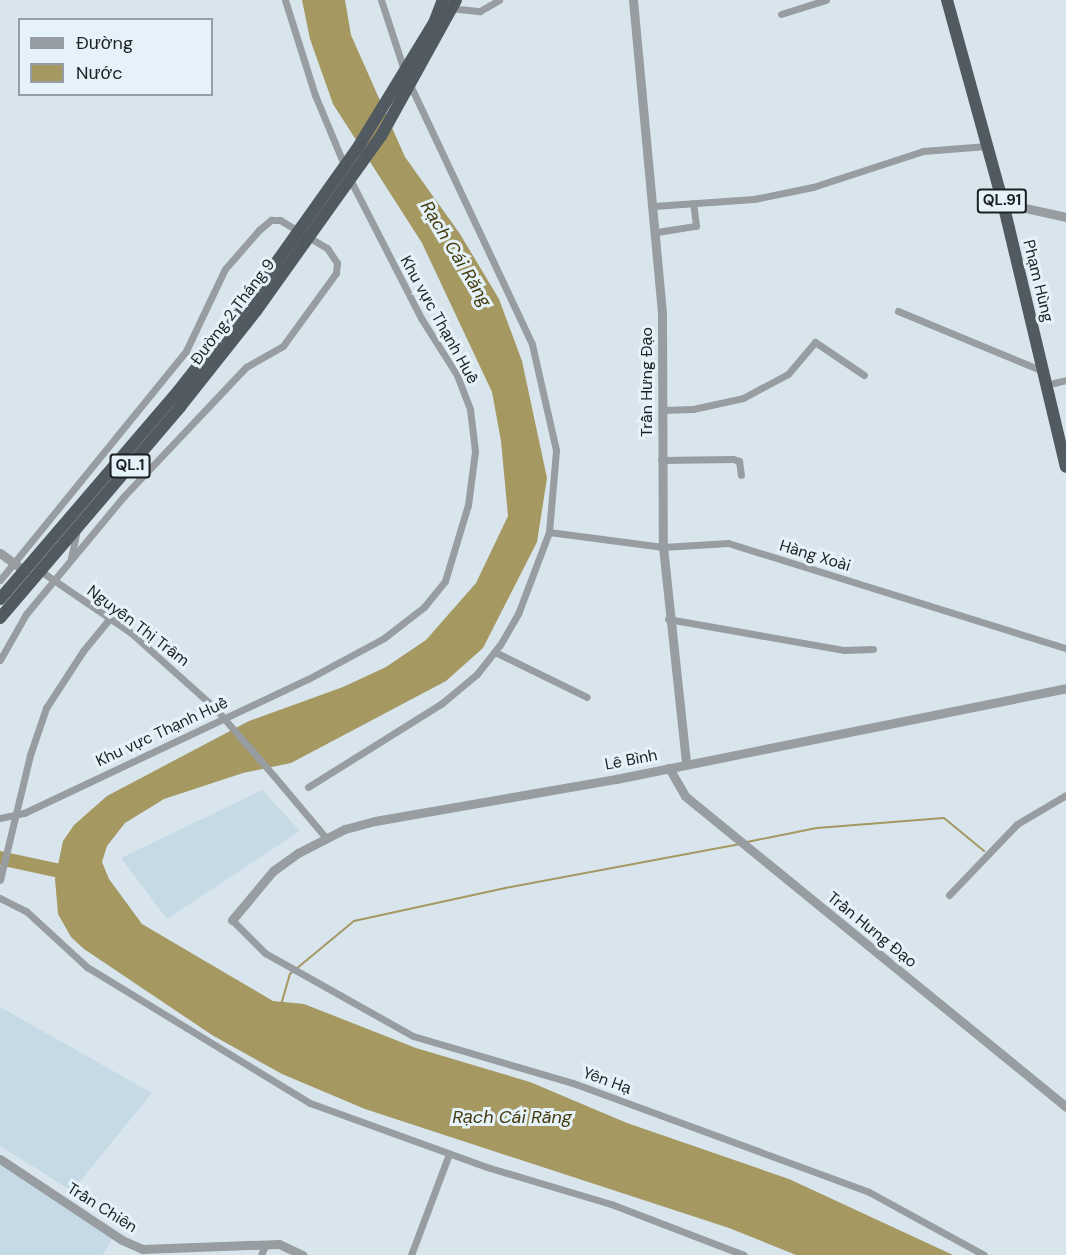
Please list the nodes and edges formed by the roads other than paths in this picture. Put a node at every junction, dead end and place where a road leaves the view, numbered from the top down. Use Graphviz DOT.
graph roads {
  1 [pos="285,0"];
  2 [pos="381,0"];
  3 [pos="438,0"];
  4 [pos="443,0"];
  5 [pos="456,0"];
  6 [pos="499,0"];
  7 [pos="633,0"];
  8 [pos="826,0"];
  9 [pos="947,0"];
  10 [pos="952,0"];
  11 [pos="781,14"];
  12 [pos="987,146"];
  13 [pos="693,203"];
  14 [pos="1006,204"];
  15 [pos="654,206"];
  16 [pos="1066,217"];
  17 [pos="657,232"];
  18 [pos="251,308"];
  19 [pos="898,311"];
  20 [pos="1043,370"];
  21 [pos="864,375"];
  22 [pos="1060,382"];
  23 [pos="1055,403"];
  24 [pos="663,410"];
  25 [pos="1066,432"];
  26 [pos="661,460"];
  27 [pos="1066,467"];
  28 [pos="741,475"];
  29 [pos="76,530"];
  30 [pos="549,532"];
  31 [pos="663,547"];
  32 [pos="0,553"];
  33 [pos="70,558"];
  34 [pos="13,562"];
  35 [pos="25,571"];
  36 [pos="42,572"];
  37 [pos="0,580"];
  38 [pos="54,580"];
  39 [pos="0,599"];
  40 [pos="0,618"];
  41 [pos="110,618"];
  42 [pos="668,619"];
  43 [pos="1066,648"];
  44 [pos="873,649"];
  45 [pos="495,652"];
  46 [pos="0,660"];
  47 [pos="1066,688"];
  48 [pos="587,697"];
  49 [pos="686,764"];
  50 [pos="669,768"];
  51 [pos="308,787"];
  52 [pos="1066,795"];
  53 [pos="15,816"];
  54 [pos="0,818"];
  55 [pos="326,838"];
  56 [pos="0,880"];
  57 [pos="950,895"];
  58 [pos="0,898"];
  59 [pos="232,920"];
  60 [pos="1066,1107"];
  61 [pos="449,1154"];
  62 [pos="0,1159"];
  63 [pos="266,1244"];
  64 [pos="261,1255"];
  65 [pos="303,1255"];
  66 [pos="411,1255"];
  67 [pos="744,1255"];
  68 [pos="984,1255"];
  1 -- 53 [label="street, Khu vực Thạnh Huề"];
  2 -- 30 [label="street"];
  3 -- 6 [label="street"];
  4 -- 18 [label="highway, Đường 2 Tháng 9 / QL.1, bridge"];
  5 -- 18 [label="highway, Đường 2 Tháng 9 / QL.1, bridge"];
  7 -- 15 [label="street, Trần Hưng Đạo"];
  8 -- 11 [label="street"];
  9 -- 12 [label="highway, Phạm Hùng / QL.91"];
  10 -- 14 [label="highway, Phạm Hùng / QL.91"];
  12 -- 13 [label="street"];
  12 -- 14 [label="highway, Phạm Hùng / QL.91"];
  13 -- 15 [label="street"];
  13 -- 17 [label="street"];
  14 -- 16 [label="street"];
  14 -- 20 [label="highway, Phạm Hùng / QL.91"];
  14 -- 22 [label="highway, Phạm Hùng / QL.91"];
  15 -- 17 [label="street, Trần Hưng Đạo"];
  17 -- 24 [label="street, Trần Hưng Đạo"];
  18 -- 29 [label="highway, Đường 2 Tháng 9 / QL.1"];
  18 -- 35 [label="highway, Đường 2 Tháng 9 / QL.1"];
  19 -- 20 [label="street"];
  20 -- 23 [label="highway, Phạm Hùng / QL.91"];
  21 -- 24 [label="street"];
  22 -- 23 [label="highway, Phạm Hùng / QL.91"];
  23 -- 25 [label="highway, Phạm Hùng / QL.91"];
  23 -- 27 [label="highway, Phạm Hùng / QL.91"];
  24 -- 26 [label="street, Trần Hưng Đạo"];
  26 -- 28 [label="street"];
  26 -- 31 [label="street, Trần Hưng Đạo"];
  29 -- 33 [label="street"];
  29 -- 36 [label="highway, Đường 2 Tháng 9 / QL.1"];
  30 -- 31 [label="street, Hàng Xoài"];
  30 -- 45 [label="street"];
  31 -- 42 [label="street, Trần Hưng Đạo"];
  31 -- 43 [label="street, Hàng Xoài"];
  32 -- 34 [label="street"];
  33 -- 34 [label="street"];
  33 -- 38 [label="street"];
  34 -- 35 [label="street"];
  34 -- 37 [label="street"];
  35 -- 39 [label="highway, Đường 2 Tháng 9 / QL.1"];
  36 -- 38 [label="street, Nguyễn Thị Trâm"];
  36 -- 40 [label="highway, Đường 2 Tháng 9 / QL.1"];
  38 -- 41 [label="street, Nguyễn Thị Trâm"];
  38 -- 46 [label="street"];
  41 -- 53 [label="street"];
  41 -- 55 [label="street, Nguyễn Thị Trâm, bridge"];
  42 -- 44 [label="street"];
  42 -- 49 [label="street, Trần Hưng Đạo"];
  45 -- 48 [label="street"];
  45 -- 51 [label="street"];
  47 -- 49 [label="street, Lê Bình"];
  49 -- 50 [label="street, Lê Bình"];
  50 -- 55 [label="street, Lê Bình"];
  50 -- 60 [label="street, Trần Hưng Đạo"];
  52 -- 57 [label="street"];
  53 -- 54 [label="street, Khu vực Thạnh Huề"];
  53 -- 56 [label="street"];
  55 -- 59 [label="street, Lê Bình"];
  58 -- 61 [label="street"];
  59 -- 68 [label="street, Yên Hạ"];
  61 -- 66 [label="street"];
  61 -- 67 [label="street"];
  62 -- 63 [label="street, Trần Chiên"];
  63 -- 64 [label="street"];
  63 -- 65 [label="street, Trần Chiên"];
}
